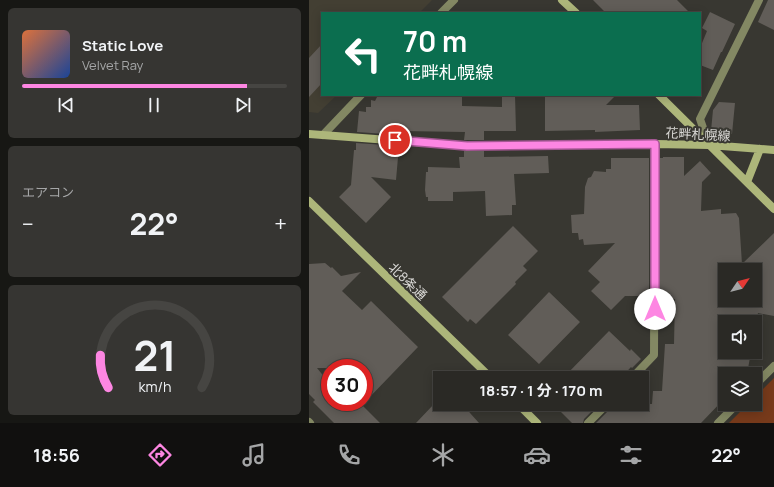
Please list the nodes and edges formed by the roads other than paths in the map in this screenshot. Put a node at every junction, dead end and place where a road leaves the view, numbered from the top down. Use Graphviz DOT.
graph roads {
  1 [pos="454,0"];
  2 [pos="562,0"];
  3 [pos="759,0"];
  4 [pos="442,12"];
  5 [pos="575,12"];
  6 [pos="360,96"];
  7 [pos="660,96"];
  8 [pos="309,134"];
  9 [pos="323,135"];
  10 [pos="655,144"];
  11 [pos="709,145"];
  12 [pos="760,149"];
  13 [pos="774,150"];
  14 [pos="747,182"];
  15 [pos="309,201"];
  16 [pos="774,209"];
  17 [pos="774,366"];
  18 [pos="484,371"];
  19 [pos="639,371"];
  20 [pos="762,378"];
  21 [pos="525,411"];
  22 [pos="600,411"];
  23 [pos="730,411"];
  24 [pos="537,423"];
  25 [pos="588,423"];
  26 [pos="718,423"];
  1 -- 4 [label="street"];
  2 -- 5 [label="main road"];
  3 -- 11 [label="street"];
  6 -- 9 [label="street"];
  7 -- 11 [label="main road"];
  8 -- 9 [label="main road, 花畔札幌線"];
  9 -- 10 [label="main road, 花畔札幌線"];
  10 -- 11 [label="main road, 花畔札幌線"];
  10 -- 19 [label="street"];
  11 -- 12 [label="main road, 花畔札幌線"];
  11 -- 14 [label="main road"];
  12 -- 13 [label="main road, 花畔札幌線"];
  12 -- 14 [label="main road"];
  14 -- 16 [label="main road"];
  15 -- 18 [label="main road, 北8条通"];
  17 -- 20 [label="street"];
  21 -- 24 [label="main road"];
  22 -- 25 [label="street"];
  23 -- 26 [label="street"];
}
